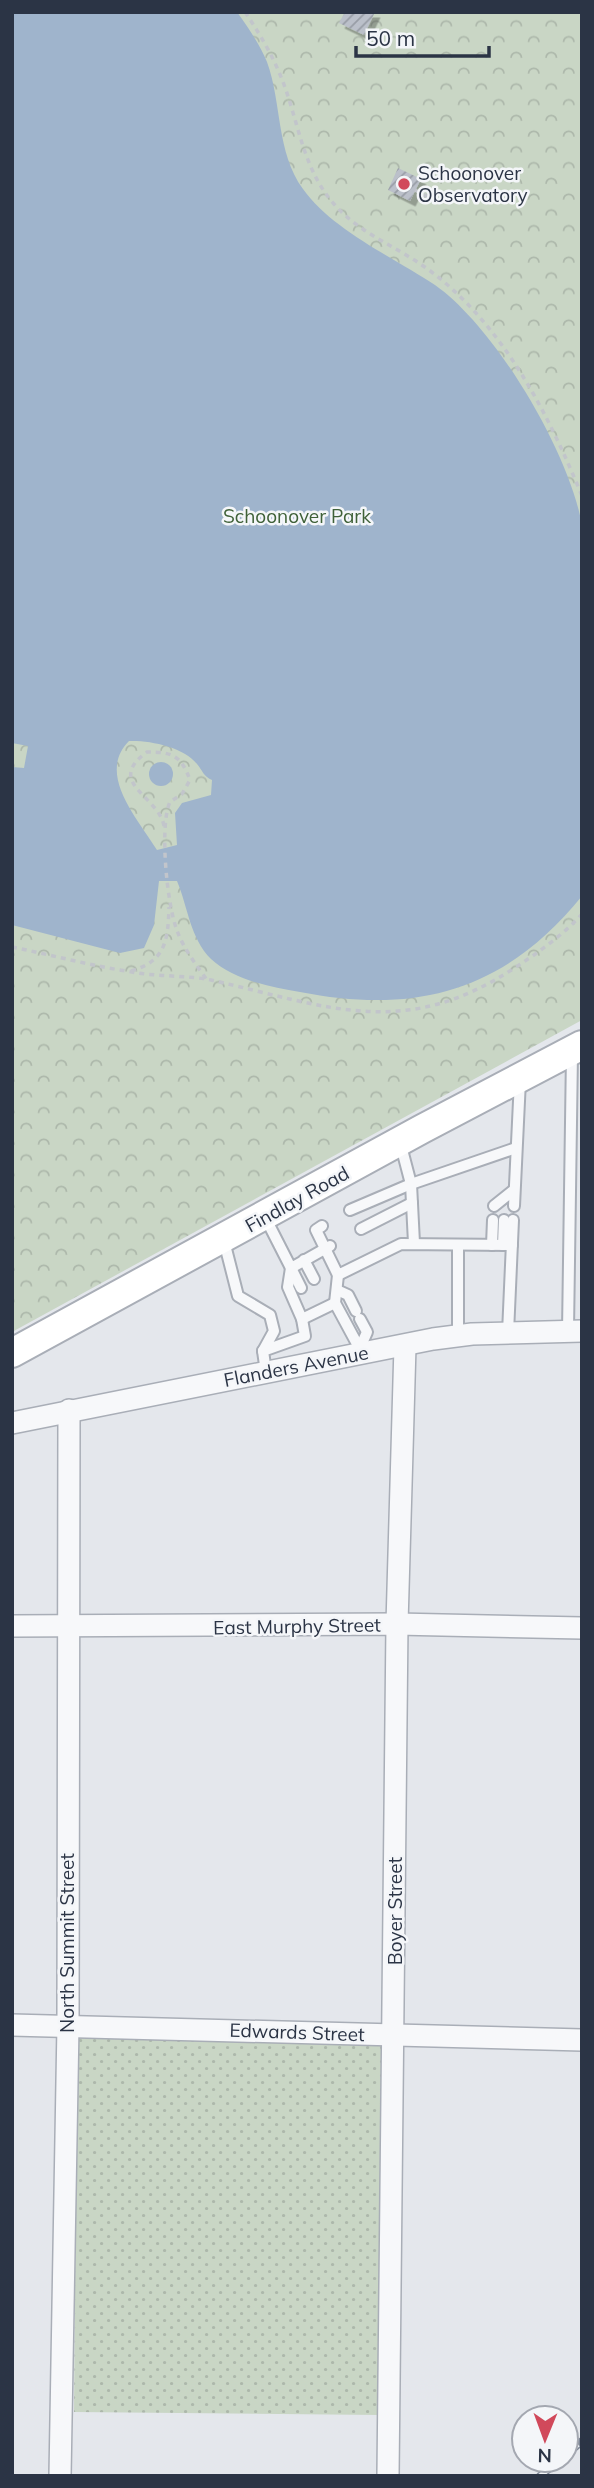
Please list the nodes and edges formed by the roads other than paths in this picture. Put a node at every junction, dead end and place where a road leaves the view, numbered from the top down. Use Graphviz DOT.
graph roads {
  1 [pos="577,1048"];
  2 [pos="520,1078"];
  3 [pos="400,1142"];
  4 [pos="516,1148"];
  5 [pos="411,1184"];
  6 [pos="506,1201"];
  7 [pos="412,1203"];
  8 [pos="351,1210"];
  9 [pos="265,1217"];
  10 [pos="322,1226"];
  11 [pos="361,1228"];
  12 [pos="223,1240"];
  13 [pos="414,1243"];
  14 [pos="458,1245"];
  15 [pos="502,1245"];
  16 [pos="329,1246"];
  17 [pos="304,1260"];
  18 [pos="291,1268"];
  19 [pos="338,1275"];
  20 [pos="314,1279"];
  21 [pos="301,1288"];
  22 [pos="337,1290"];
  23 [pos="329,1302"];
  24 [pos="302,1319"];
  25 [pos="575,1331"];
  26 [pos="508,1333"];
  27 [pos="458,1336"];
  28 [pos="405,1346"];
  29 [pos="361,1351"];
  30 [pos="12,1353"];
  31 [pos="265,1362"];
  32 [pos="69,1410"];
  33 [pos="12,1423"];
  34 [pos="397,1624"];
  35 [pos="12,1626"];
  36 [pos="70,1626"];
  37 [pos="582,1628"];
  38 [pos="12,2025"];
  39 [pos="68,2025"];
  40 [pos="394,2035"];
  41 [pos="582,2040"];
  42 [pos="60,2476"];
  43 [pos="387,2476"];
  1 -- 2 [label="main road, Findlay Road"];
  1 -- 25 [label="lane"];
  2 -- 3 [label="main road, Findlay Road"];
  2 -- 4 [label="lane"];
  3 -- 5 [label="lane"];
  3 -- 9 [label="main road, Findlay Road"];
  4 -- 5 [label="lane"];
  4 -- 6 [label="lane"];
  5 -- 7 [label="lane"];
  5 -- 8 [label="lane"];
  7 -- 11 [label="lane"];
  7 -- 13 [label="lane"];
  9 -- 12 [label="main road, Findlay Road"];
  9 -- 18 [label="lane"];
  10 -- 16 [label="lane"];
  12 -- 30 [label="main road, Findlay Road"];
  12 -- 31 [label="lane"];
  13 -- 14 [label="lane"];
  13 -- 19 [label="lane"];
  14 -- 15 [label="lane"];
  14 -- 27 [label="lane"];
  15 -- 15 [label="lane"];
  15 -- 26 [label="lane"];
  16 -- 17 [label="lane"];
  16 -- 19 [label="lane"];
  17 -- 18 [label="lane"];
  17 -- 20 [label="lane"];
  18 -- 21 [label="lane"];
  18 -- 24 [label="lane"];
  19 -- 22 [label="lane"];
  22 -- 23 [label="lane"];
  22 -- 29 [label="lane"];
  23 -- 24 [label="lane"];
  23 -- 29 [label="lane"];
  24 -- 31 [label="lane"];
  25 -- 26 [label="street, Flanders Avenue"];
  26 -- 27 [label="street, Flanders Avenue"];
  27 -- 28 [label="street, Flanders Avenue"];
  28 -- 29 [label="street, Flanders Avenue"];
  28 -- 34 [label="street, Boyer Street"];
  29 -- 31 [label="street, Flanders Avenue"];
  31 -- 32 [label="street, Flanders Avenue"];
  32 -- 33 [label="street, Flanders Avenue"];
  32 -- 36 [label="street, North Summit Street"];
  34 -- 36 [label="street, East Murphy Street"];
  34 -- 37 [label="street, East Murphy Street"];
  34 -- 40 [label="street, Boyer Street"];
  35 -- 36 [label="street, East Murphy Street"];
  36 -- 39 [label="street, North Summit Street"];
  38 -- 39 [label="street, Edwards Street"];
  39 -- 40 [label="street, Edwards Street"];
  39 -- 42 [label="street, North Summit Street"];
  40 -- 41 [label="street, Edwards Street"];
  40 -- 43 [label="street, Boyer Street"];
}
